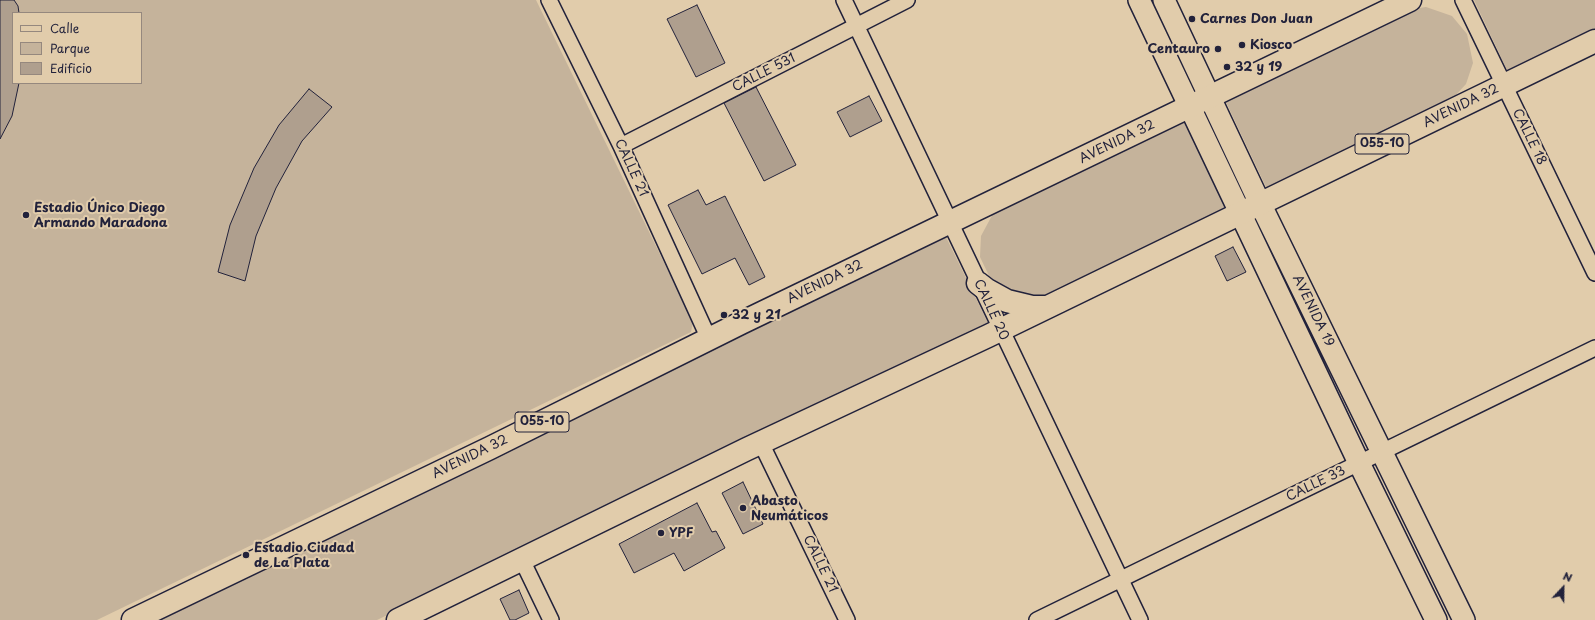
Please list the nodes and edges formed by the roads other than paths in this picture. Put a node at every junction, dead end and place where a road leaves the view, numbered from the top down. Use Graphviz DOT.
graph roads {
  1 [pos="549,0"];
  2 [pos="844,0"];
  3 [pos="907,0"];
  4 [pos="1139,0"];
  5 [pos="1164,0"];
  6 [pos="1410,0"];
  7 [pos="1463,0"];
  8 [pos="856,25"];
  9 [pos="1595,41"];
  10 [pos="1504,85"];
  11 [pos="1210,97"];
  12 [pos="1190,107"];
  13 [pos="621,146"];
  14 [pos="1260,203"];
  15 [pos="1241,212"];
  16 [pos="950,222"];
  17 [pos="1595,273"];
  18 [pos="978,283"];
  19 [pos="1045,308"];
  20 [pos="1000,330"];
  21 [pos="709,339"];
  22 [pos="1595,348"];
  23 [pos="761,443"];
  24 [pos="1382,452"];
  25 [pos="1359,463"];
  26 [pos="522,560"];
  27 [pos="1121,579"];
  28 [pos="133,620"];
  29 [pos="398,620"];
  30 [pos="551,620"];
  31 [pos="847,620"];
  32 [pos="1037,620"];
  33 [pos="1140,620"];
  34 [pos="1436,620"];
  35 [pos="1464,620"];
  1 -- 13 [label="street, CALLE 21"];
  2 -- 8 [label="street, CALLE 20"];
  3 -- 8 [label="street, CALLE 531"];
  4 -- 12 [label="main road, AVENIDA 19"];
  5 -- 11 [label="main road, AVENIDA 19"];
  6 -- 11 [label="highway, AVENIDA 32 / 055-10"];
  7 -- 10 [label="street, CALLE 18"];
  8 -- 13 [label="street, CALLE 531"];
  8 -- 16 [label="street, CALLE 20"];
  9 -- 10 [label="highway, AVENIDA 32 / 055-10"];
  10 -- 14 [label="highway, AVENIDA 32 / 055-10"];
  10 -- 17 [label="street, CALLE 18"];
  11 -- 12 [label="highway, AVENIDA 32 / 055-10"];
  11 -- 14 [label="main road, AVENIDA 19"];
  12 -- 15 [label="main road, AVENIDA 19"];
  12 -- 16 [label="highway, AVENIDA 32 / 055-10"];
  13 -- 21 [label="street, CALLE 21"];
  14 -- 15 [label="highway, AVENIDA 32 / 055-10"];
  14 -- 24 [label="main road, AVENIDA 19"];
  15 -- 19 [label="highway, AVENIDA 32 / 055-10"];
  15 -- 25 [label="main road, AVENIDA 19"];
  16 -- 18 [label="street, CALLE 20"];
  16 -- 21 [label="highway, AVENIDA 32 / 055-10"];
  18 -- 19 [label="highway"];
  18 -- 20 [label="street, CALLE 20"];
  19 -- 20 [label="highway, AVENIDA 32 / 055-10"];
  20 -- 23 [label="highway, AVENIDA 32 / 055-10"];
  20 -- 27 [label="street, CALLE 20"];
  21 -- 28 [label="highway, AVENIDA 32 / 055-10"];
  22 -- 24 [label="street, CALLE 33"];
  23 -- 26 [label="highway, AVENIDA 32 / 055-10"];
  23 -- 31 [label="street, CALLE 21"];
  24 -- 25 [label="street, CALLE 33"];
  24 -- 35 [label="main road, AVENIDA 19"];
  25 -- 27 [label="street, CALLE 33"];
  25 -- 34 [label="main road, AVENIDA 19"];
  26 -- 29 [label="highway, AVENIDA 32 / 055-10"];
  26 -- 30 [label="street"];
  27 -- 32 [label="street, CALLE 33"];
  27 -- 33 [label="street, CALLE 20"];
}
